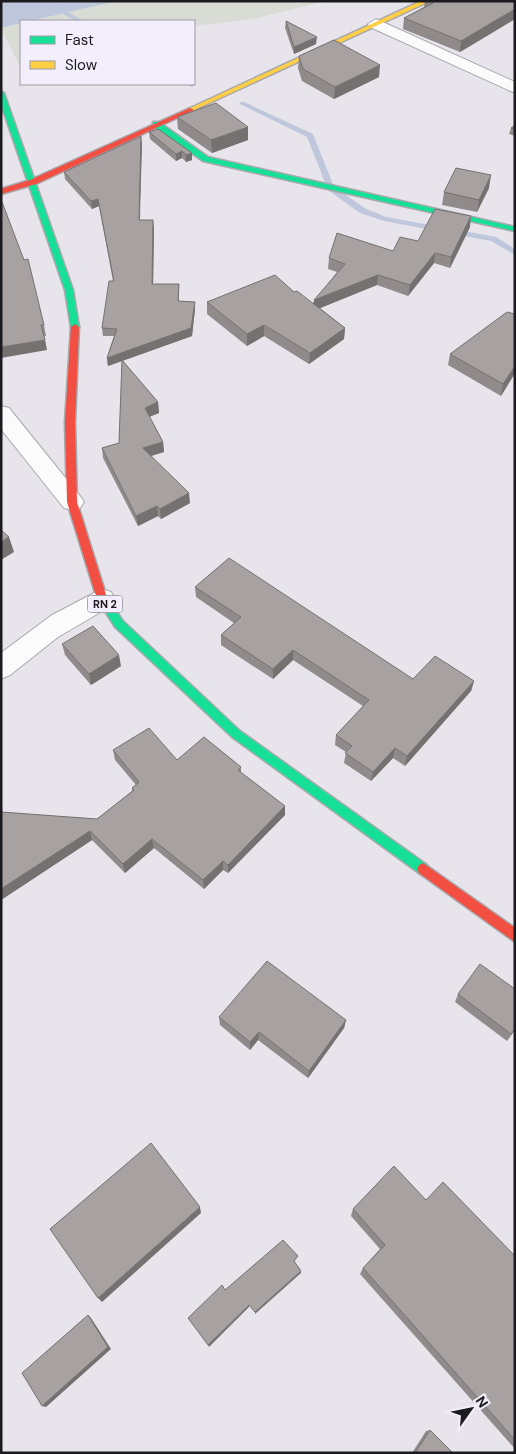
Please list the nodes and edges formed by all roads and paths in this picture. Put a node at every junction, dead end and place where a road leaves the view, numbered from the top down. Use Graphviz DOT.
graph roads {
  1 [pos="427,1"];
  2 [pos="376,24"];
  3 [pos="515,88"];
  4 [pos="1,93"];
  5 [pos="156,124"];
  6 [pos="33,182"];
  7 [pos="1,192"];
  8 [pos="515,229"];
  9 [pos="1,413"];
  10 [pos="72,502"];
  11 [pos="102,599"];
  12 [pos="1,668"];
  13 [pos="515,936"];
  1 -- 2 [label="main road"];
  2 -- 3 [label="street"];
  2 -- 5 [label="main road"];
  4 -- 6 [label="main road, RN 2"];
  5 -- 6 [label="main road"];
  5 -- 8 [label="main road"];
  6 -- 7 [label="main road"];
  6 -- 10 [label="main road, RN 2"];
  9 -- 10 [label="street"];
  10 -- 11 [label="main road, RN 2"];
  11 -- 12 [label="street"];
  11 -- 13 [label="main road, RN 2"];
}
